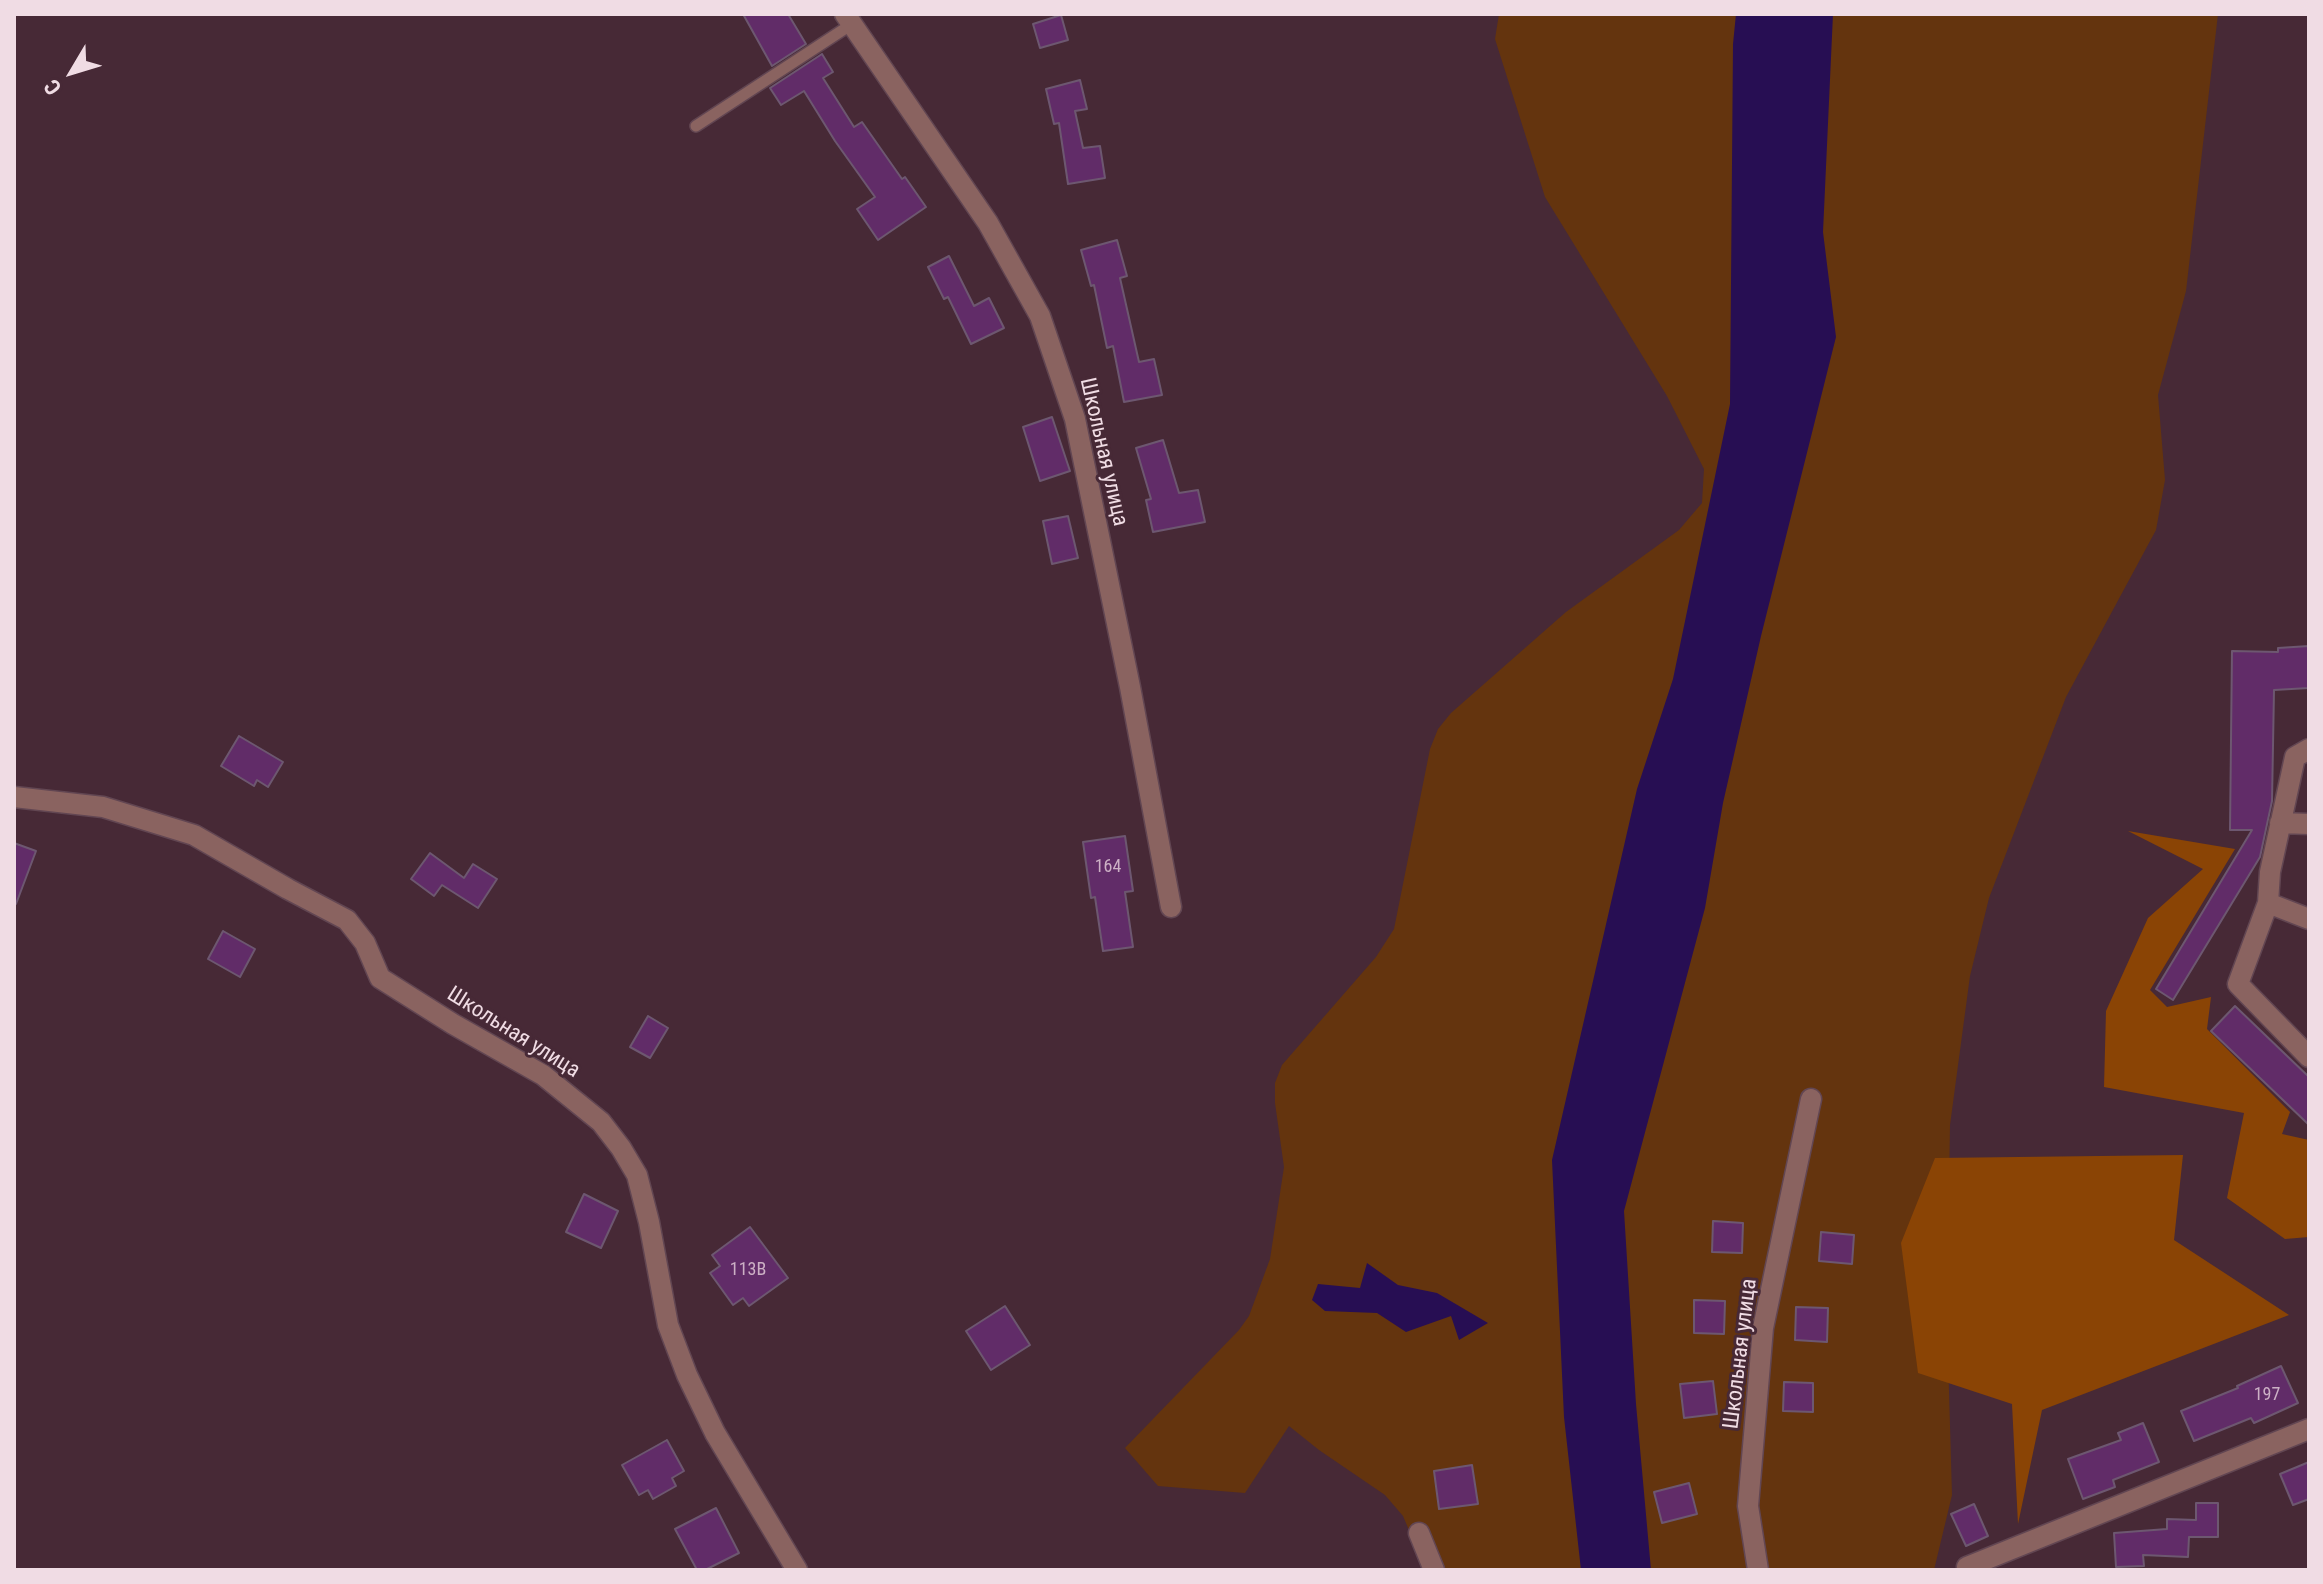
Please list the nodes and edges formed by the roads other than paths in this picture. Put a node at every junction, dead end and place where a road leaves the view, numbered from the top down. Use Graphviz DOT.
graph roads {
  1 [pos="849,19"];
  2 [pos="696,126"];
  3 [pos="2309,749"];
  4 [pos="14,797"];
  5 [pos="2280,823"];
  6 [pos="2309,824"];
  7 [pos="2268,903"];
  8 [pos="1171,907"];
  9 [pos="2309,919"];
  10 [pos="2309,1057"];
  11 [pos="1811,1099"];
  12 [pos="2309,1429"];
  13 [pos="1419,1533"];
  14 [pos="1967,1567"];
  15 [pos="797,1570"];
  16 [pos="1434,1570"];
  17 [pos="1758,1570"];
  1 -- 2 [label="lane"];
  1 -- 8 [label="street, Школьная улица"];
  3 -- 5 [label="street"];
  4 -- 15 [label="street, Школьная улица"];
  5 -- 6 [label="street"];
  5 -- 7 [label="street"];
  7 -- 9 [label="street"];
  7 -- 10 [label="street"];
  11 -- 17 [label="street, Школьная улица"];
  12 -- 14 [label="street"];
  13 -- 16 [label="street"];
}
